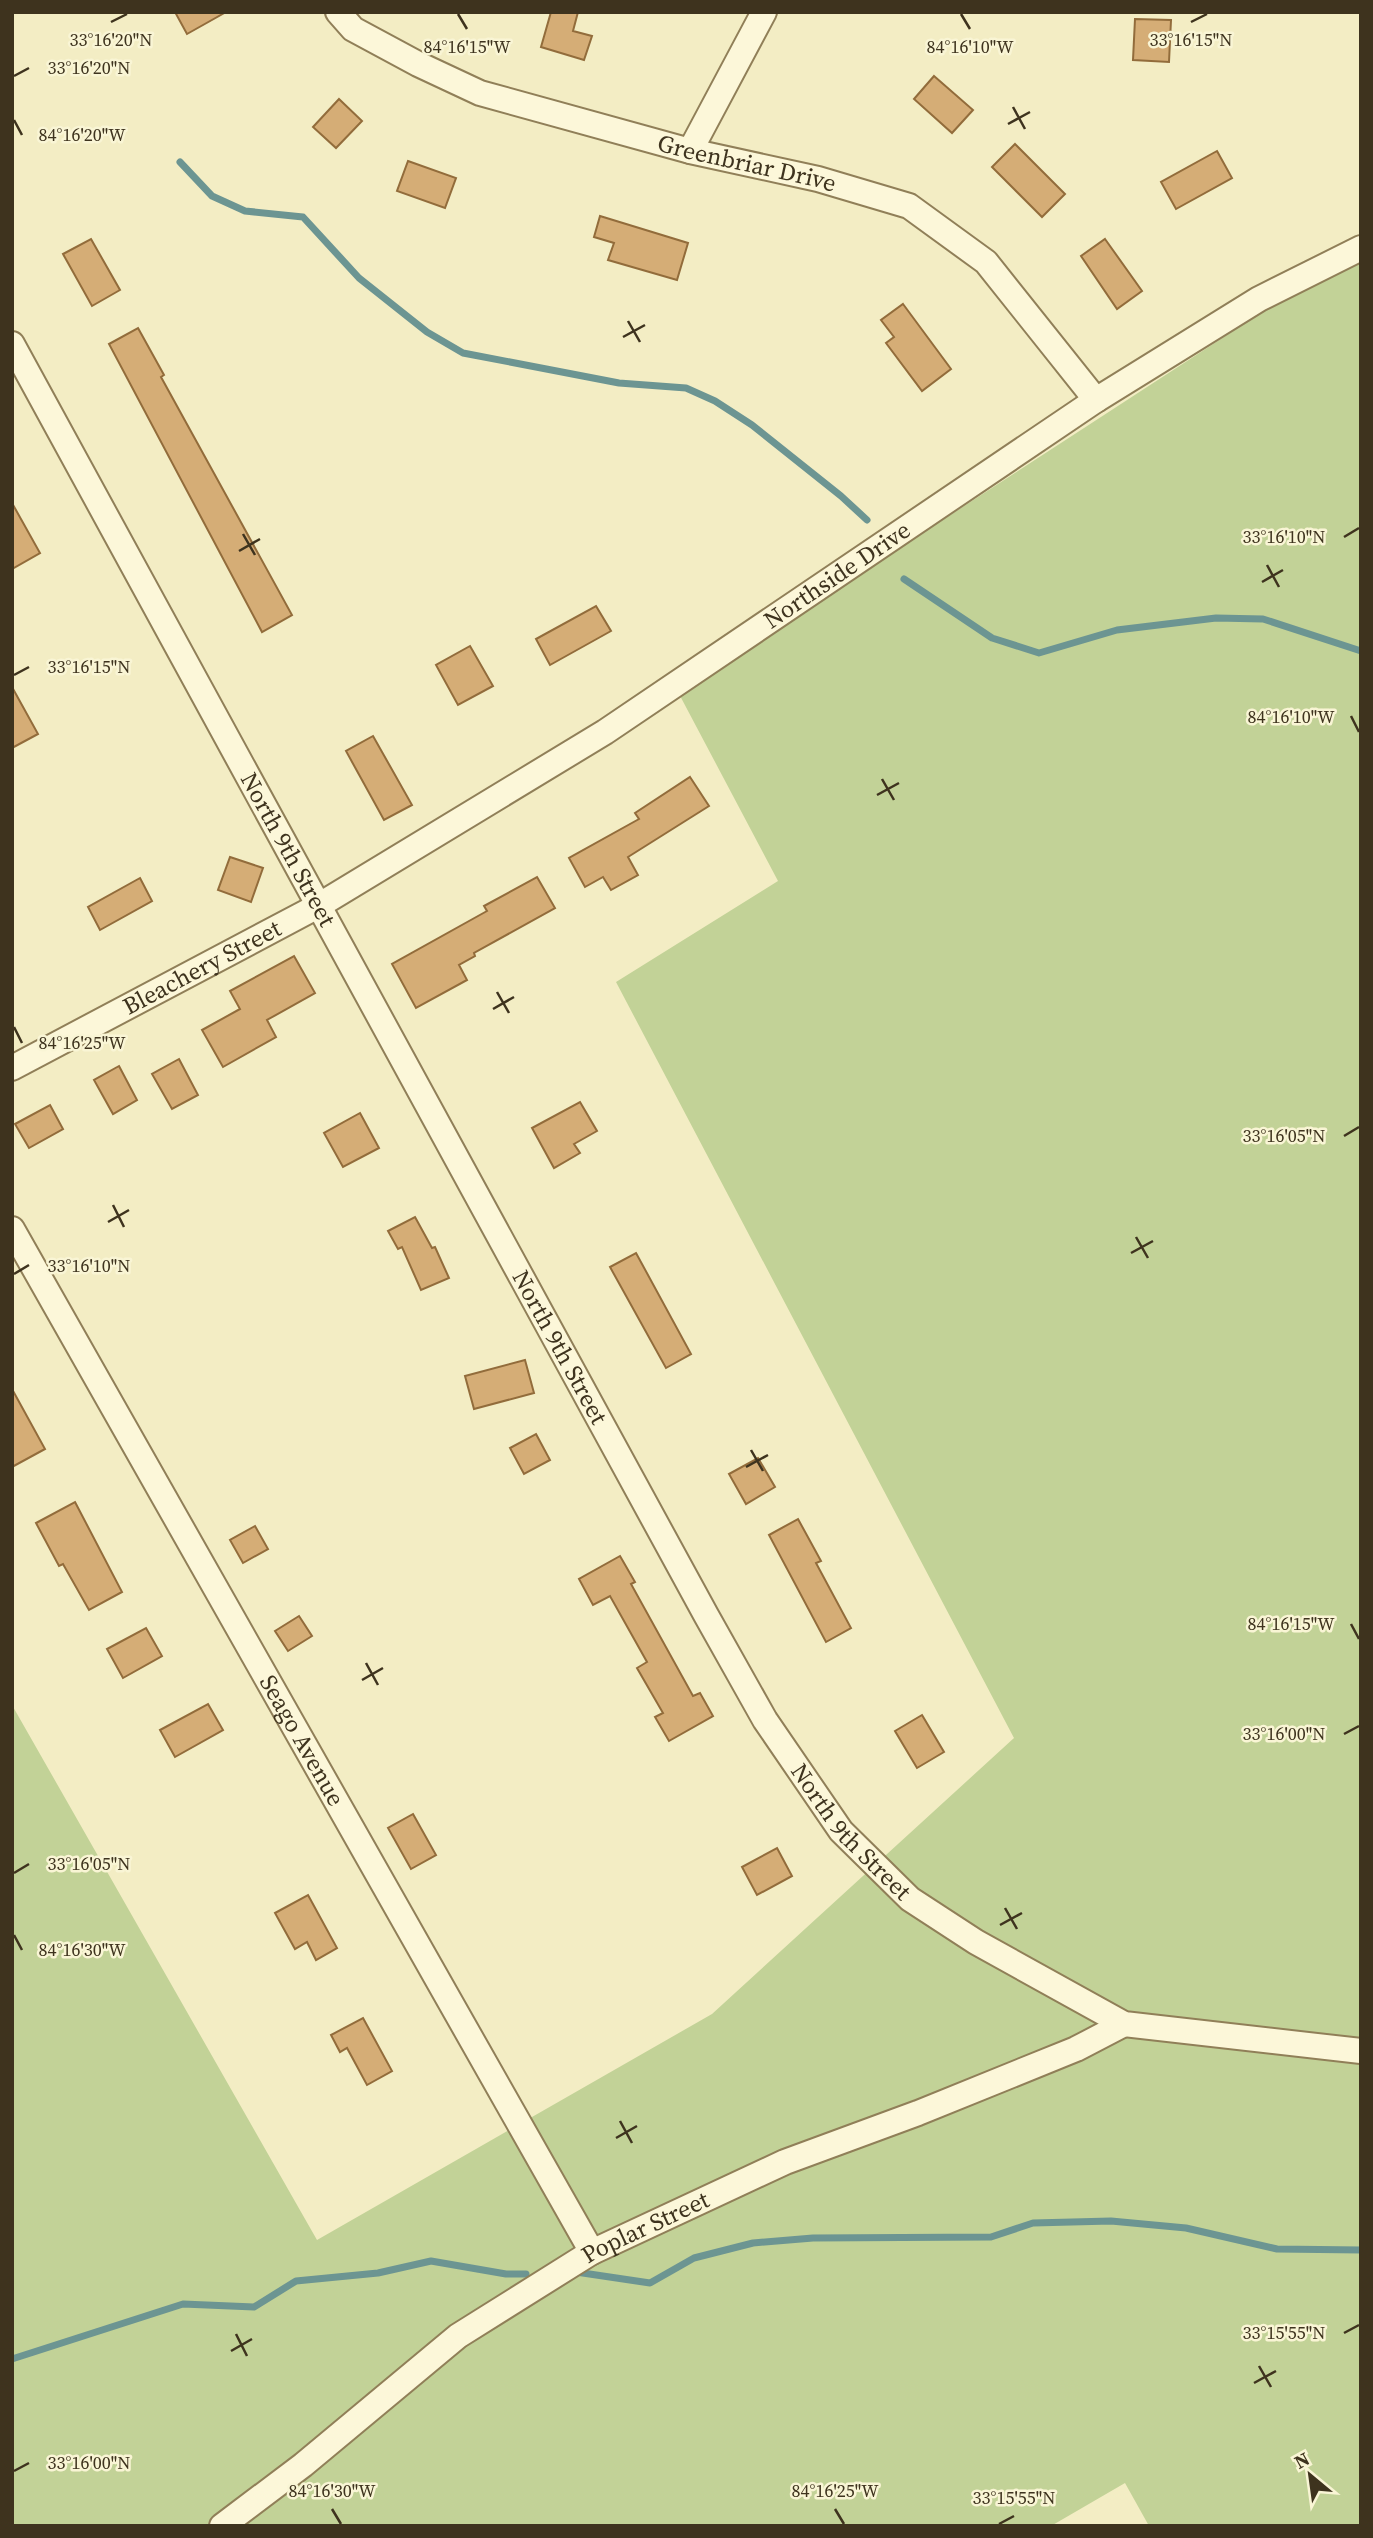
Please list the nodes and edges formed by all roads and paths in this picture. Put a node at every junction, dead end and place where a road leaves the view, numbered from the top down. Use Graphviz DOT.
graph roads {
  1 [pos="338,12"];
  2 [pos="764,12"];
  3 [pos="690,151"];
  4 [pos="1361,248"];
  5 [pos="12,344"];
  6 [pos="1096,400"];
  7 [pos="318,906"];
  8 [pos="12,1068"];
  9 [pos="12,1229"];
  10 [pos="1124,2024"];
  11 [pos="1361,2051"];
  12 [pos="592,2252"];
  13 [pos="222,2526"];
  1 -- 3 [label="street, Greenbriar Drive"];
  2 -- 3 [label="street"];
  3 -- 6 [label="street, Greenbriar Drive"];
  4 -- 6 [label="street, Northside Drive"];
  5 -- 7 [label="street, North 9th Street"];
  6 -- 7 [label="street, Northside Drive"];
  7 -- 8 [label="street, Bleachery Street"];
  7 -- 10 [label="street, North 9th Street"];
  9 -- 12 [label="street, Seago Avenue"];
  10 -- 11 [label="street, North 9th Street"];
  10 -- 12 [label="street, Poplar Street"];
  12 -- 13 [label="street, Poplar Street"];
}
